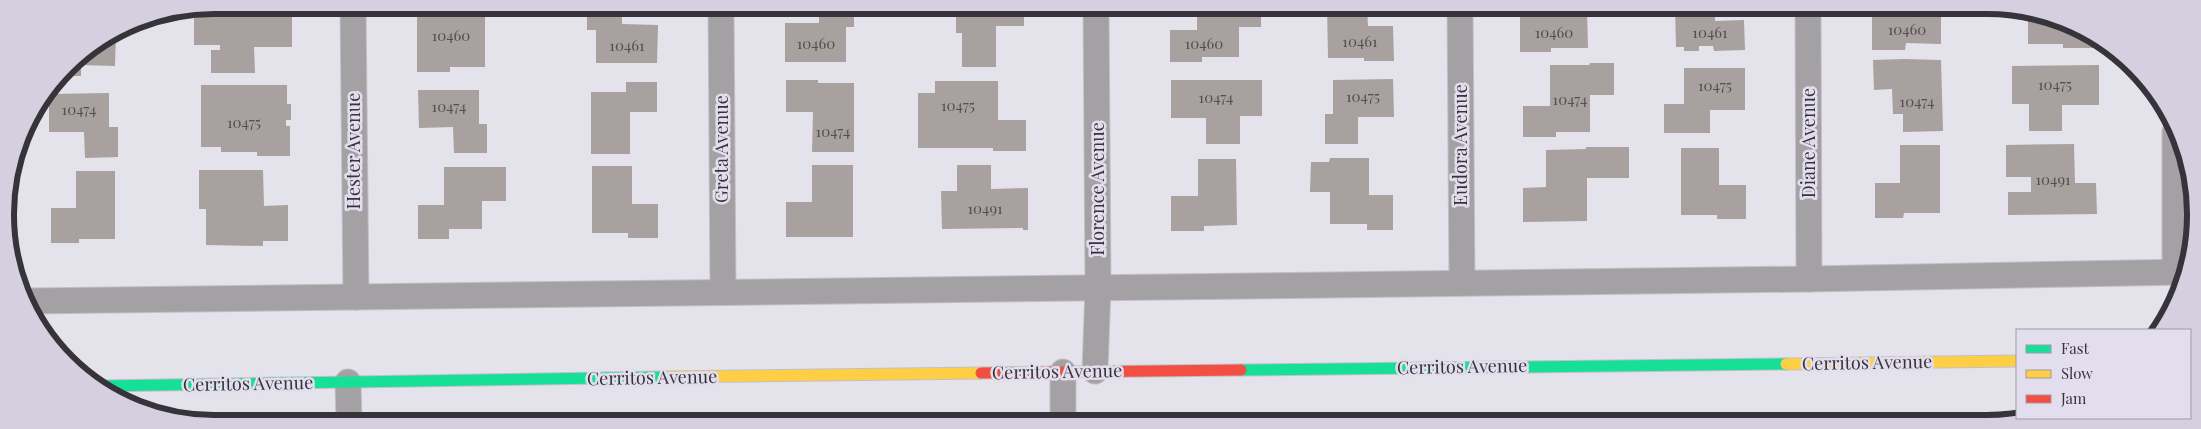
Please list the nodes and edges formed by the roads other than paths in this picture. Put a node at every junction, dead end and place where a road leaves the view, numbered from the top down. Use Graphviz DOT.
graph roads {
  1 [pos="353,14"];
  2 [pos="721,14"];
  3 [pos="1096,14"];
  4 [pos="1460,14"];
  5 [pos="1808,14"];
  6 [pos="2176,146"];
  7 [pos="2180,267"];
  8 [pos="2179,272"];
  9 [pos="1809,279"];
  10 [pos="1462,283"];
  11 [pos="1098,286"];
  12 [pos="723,292"];
  13 [pos="356,297"];
  14 [pos="33,301"];
  15 [pos="2016,361"];
  16 [pos="1095,371"];
  17 [pos="1063,372"];
  18 [pos="348,382"];
  19 [pos="111,386"];
  20 [pos="349,415"];
  21 [pos="1063,415"];
  1 -- 13 [label="street, Hester Avenue"];
  2 -- 12 [label="street, Greta Avenue"];
  3 -- 11 [label="street, Florence Avenue"];
  4 -- 10 [label="street, Eudora Avenue"];
  5 -- 9 [label="street, Diane Avenue"];
  6 -- 7 [label="street"];
  8 -- 9 [label="street"];
  9 -- 10 [label="street"];
  10 -- 11 [label="street"];
  11 -- 12 [label="street"];
  11 -- 16 [label="street, Florence Avenue"];
  12 -- 13 [label="street"];
  13 -- 14 [label="street"];
  15 -- 16 [label="main road, Cerritos Avenue"];
  16 -- 17 [label="main road, Cerritos Avenue"];
  17 -- 18 [label="main road, Cerritos Avenue"];
  17 -- 21 [label="street"];
  18 -- 19 [label="main road, Cerritos Avenue"];
  18 -- 20 [label="street"];
}
